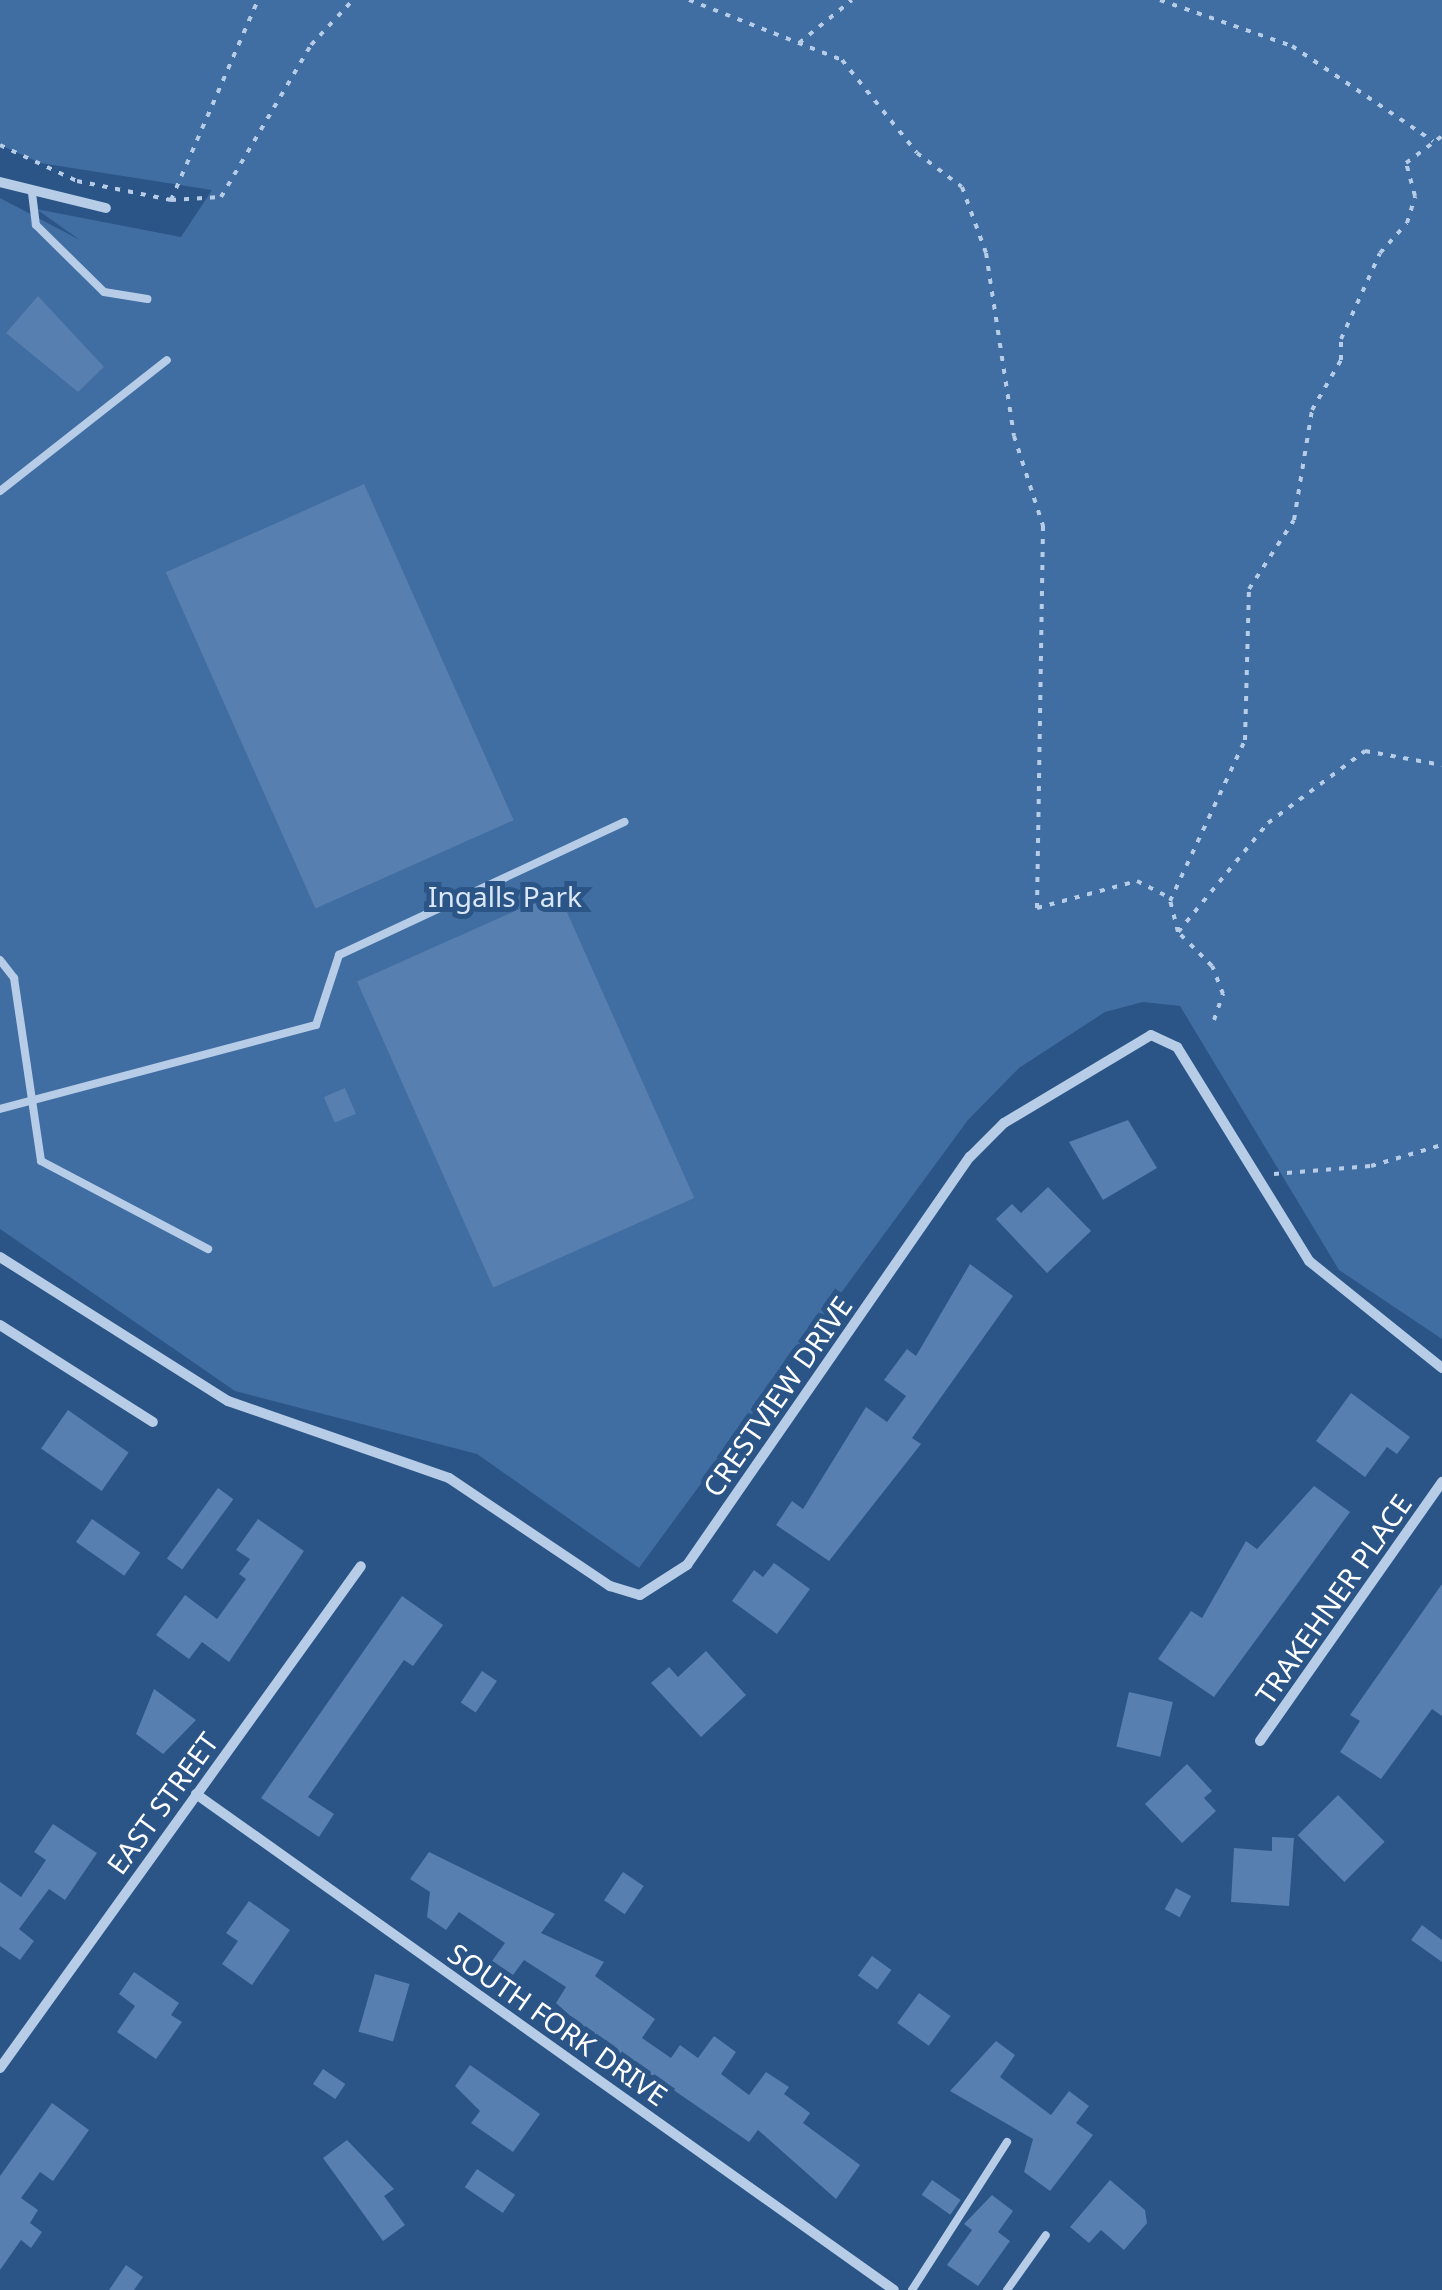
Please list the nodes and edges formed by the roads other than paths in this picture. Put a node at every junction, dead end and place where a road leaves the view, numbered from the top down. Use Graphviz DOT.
graph roads {
  1 [pos="0,182"];
  2 [pos="32,193"];
  3 [pos="106,208"];
  4 [pos="147,299"];
  5 [pos="168,360"];
  6 [pos="0,491"];
  7 [pos="624,822"];
  8 [pos="0,960"];
  9 [pos="32,1100"];
  10 [pos="0,1109"];
  11 [pos="208,1249"];
  12 [pos="0,1257"];
  13 [pos="0,1325"];
  14 [pos="1442,1368"];
  15 [pos="153,1422"];
  16 [pos="1442,1482"];
  17 [pos="361,1566"];
  18 [pos="1260,1741"];
  19 [pos="196,1794"];
  20 [pos="0,2068"];
  21 [pos="1007,2142"];
  22 [pos="1046,2235"];
  23 [pos="894,2290"];
  24 [pos="912,2290"];
  25 [pos="1007,2290"];
  1 -- 2 [label="street"];
  2 -- 3 [label="street"];
  2 -- 4 [label="lane"];
  5 -- 6 [label="lane"];
  7 -- 9 [label="lane"];
  8 -- 9 [label="lane"];
  9 -- 10 [label="lane"];
  9 -- 11 [label="lane"];
  12 -- 14 [label="street, CRESTVIEW DRIVE"];
  13 -- 15 [label="street"];
  16 -- 18 [label="street, TRAKEHNER PLACE"];
  17 -- 19 [label="street, EAST STREET"];
  19 -- 20 [label="street, EAST STREET"];
  19 -- 23 [label="street, SOUTH FORK DRIVE"];
  21 -- 24 [label="lane"];
  22 -- 25 [label="lane"];
}
